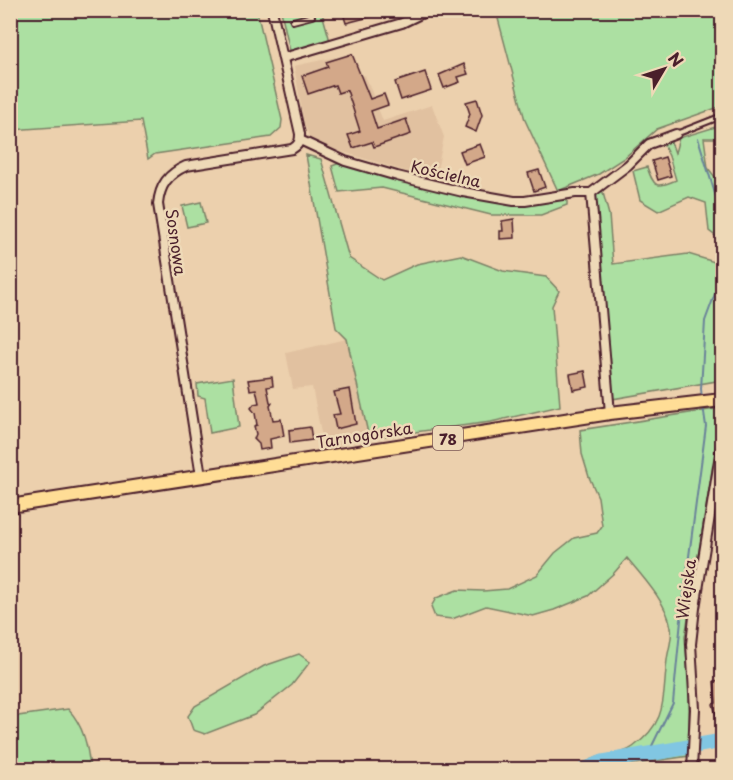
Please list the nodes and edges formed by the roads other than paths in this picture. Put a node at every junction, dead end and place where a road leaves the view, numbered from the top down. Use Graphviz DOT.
graph roads {
  1 [pos="272,10"];
  2 [pos="311,10"];
  3 [pos="429,10"];
  4 [pos="294,21"];
  5 [pos="283,58"];
  6 [pos="723,116"];
  7 [pos="676,134"];
  8 [pos="300,140"];
  9 [pos="591,193"];
  10 [pos="719,400"];
  11 [pos="610,413"];
  12 [pos="723,443"];
  13 [pos="201,476"];
  14 [pos="10,506"];
  15 [pos="692,770"];
  1 -- 5 [label="street"];
  2 -- 4 [label="lane"];
  3 -- 5 [label="street"];
  5 -- 8 [label="street"];
  6 -- 7 [label="lane"];
  7 -- 9 [label="street"];
  8 -- 9 [label="street, Kościelna"];
  8 -- 13 [label="street, Sosnowa"];
  9 -- 11 [label="street"];
  10 -- 11 [label="main road, Tarnogórska / 78"];
  11 -- 13 [label="main road, Tarnogórska / 78"];
  12 -- 15 [label="street, Wiejska"];
  13 -- 14 [label="main road, Tarnogórska / 78"];
}
